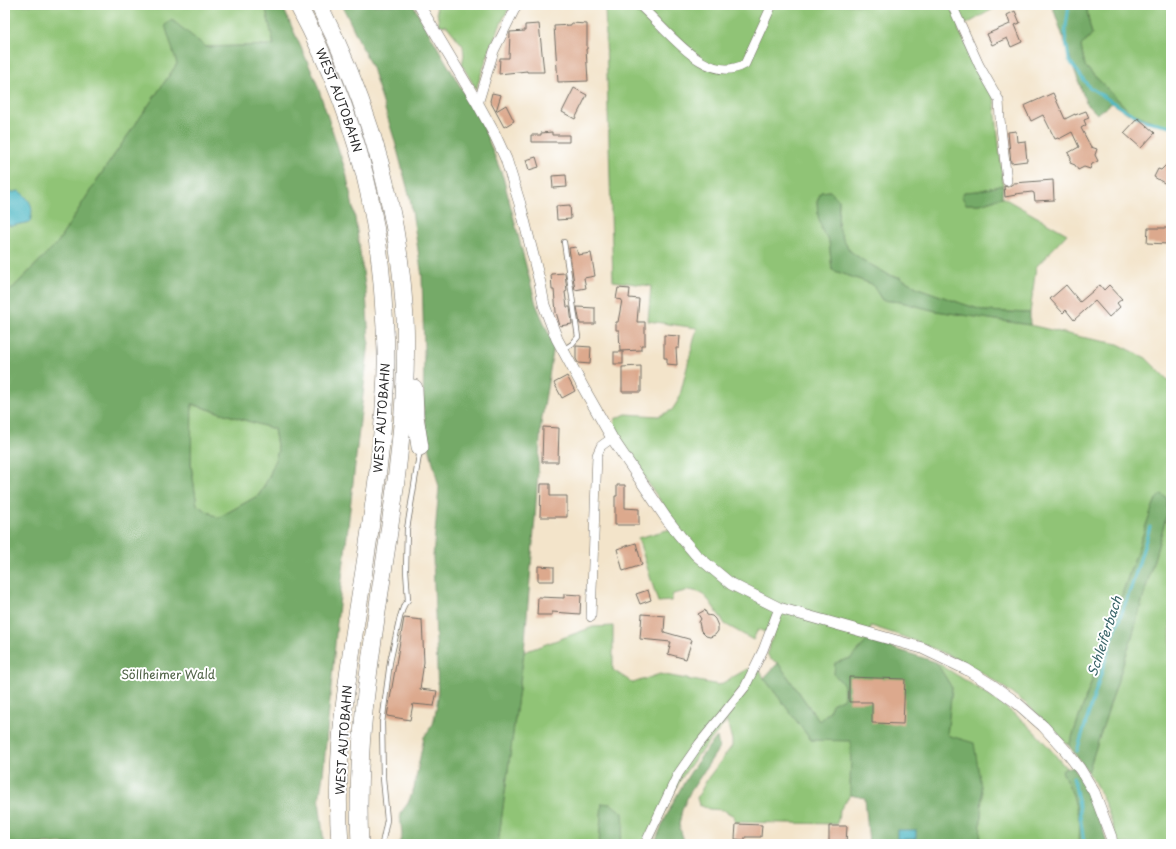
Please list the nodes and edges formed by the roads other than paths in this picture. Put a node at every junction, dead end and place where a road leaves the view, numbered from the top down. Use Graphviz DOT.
graph roads {
  1 [pos="298,5"];
  2 [pos="319,5"];
  3 [pos="419,5"];
  4 [pos="517,5"];
  5 [pos="639,5"];
  6 [pos="772,5"];
  7 [pos="952,5"];
  8 [pos="478,104"];
  9 [pos="1007,181"];
  10 [pos="564,242"];
  11 [pos="563,350"];
  12 [pos="405,370"];
  13 [pos="612,438"];
  14 [pos="420,448"];
  15 [pos="779,608"];
  16 [pos="591,617"];
  17 [pos="340,844"];
  18 [pos="360,844"];
  19 [pos="382,844"];
  20 [pos="645,844"];
  21 [pos="1112,844"];
  1 -- 17 [label="highway, WEST AUTOBAHN"];
  2 -- 12 [label="highway, WEST AUTOBAHN"];
  3 -- 8 [label="street"];
  4 -- 8 [label="street"];
  5 -- 6 [label="street"];
  7 -- 9 [label="street"];
  8 -- 11 [label="street"];
  10 -- 11 [label="lane"];
  11 -- 13 [label="street"];
  12 -- 14 [label="highway"];
  12 -- 18 [label="highway, WEST AUTOBAHN"];
  13 -- 15 [label="street"];
  13 -- 16 [label="street"];
  14 -- 19 [label="lane"];
  15 -- 20 [label="street"];
  15 -- 21 [label="street"];
}
